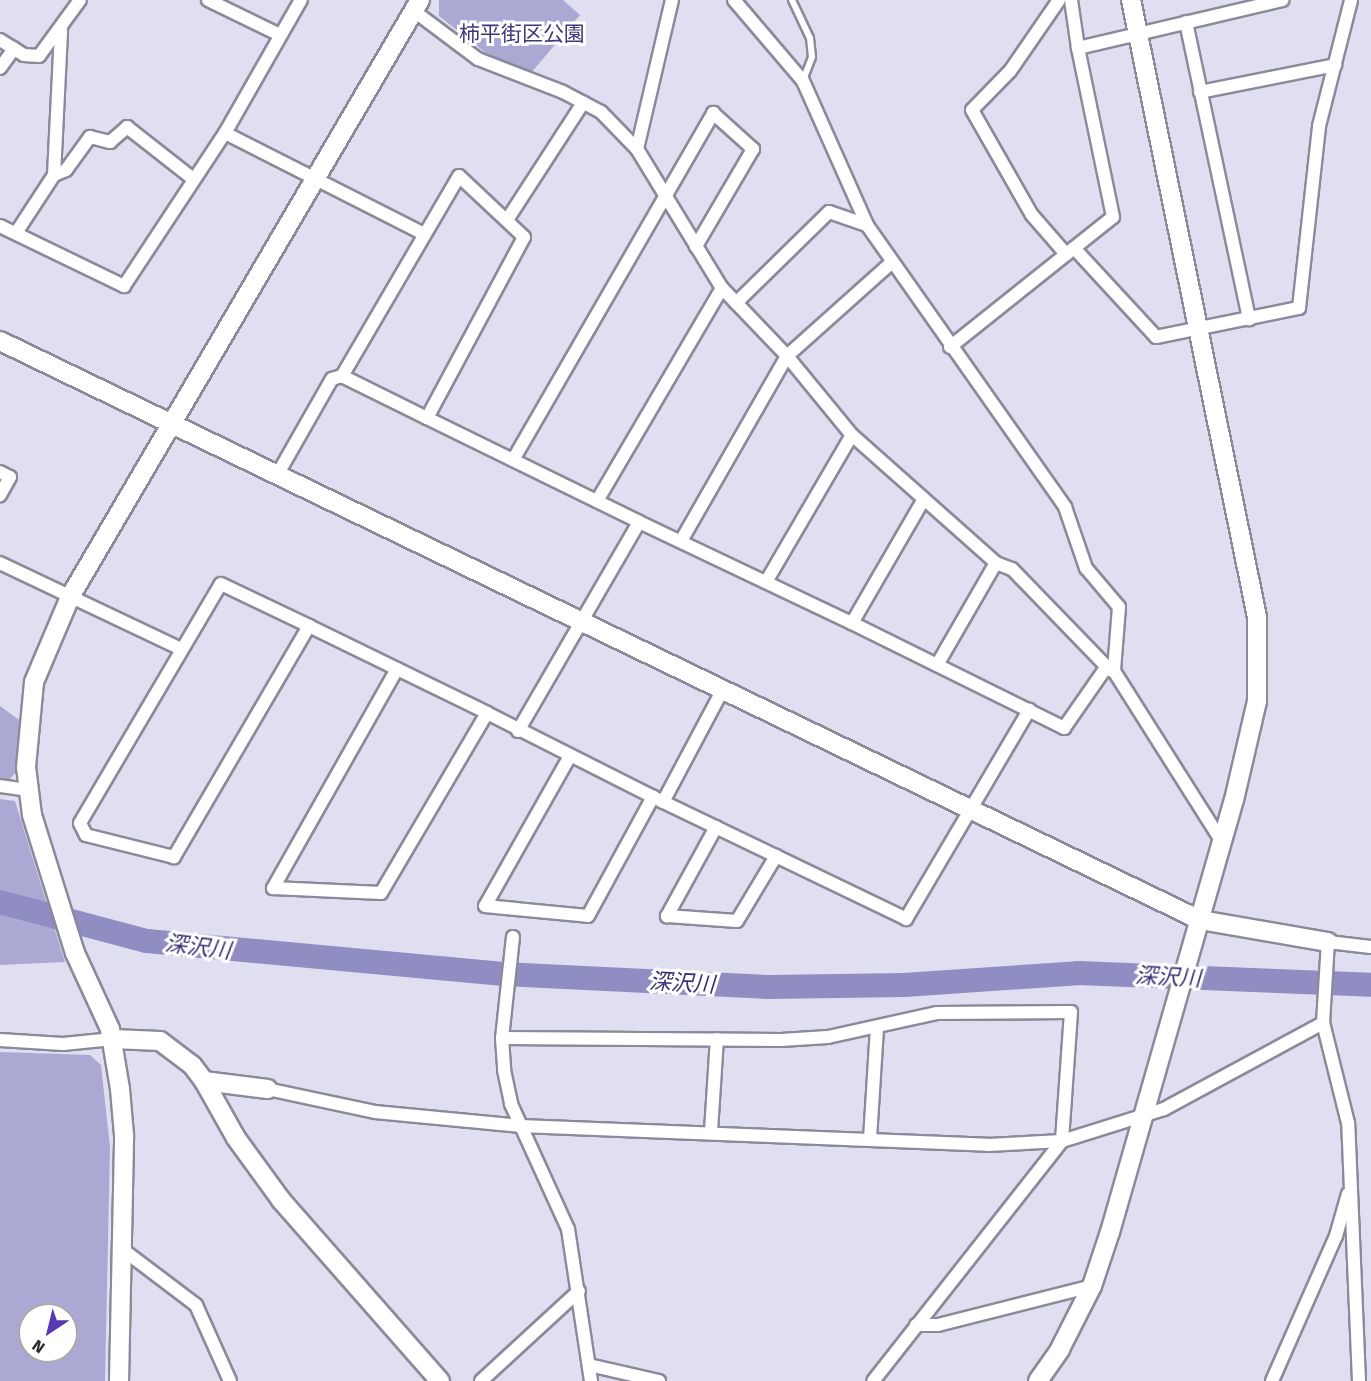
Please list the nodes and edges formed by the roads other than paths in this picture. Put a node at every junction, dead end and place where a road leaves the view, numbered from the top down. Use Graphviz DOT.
graph roads {
  1 [pos="80,0"];
  2 [pos="208,0"];
  3 [pos="301,0"];
  4 [pos="672,0"];
  5 [pos="734,0"];
  6 [pos="792,0"];
  7 [pos="1059,0"];
  8 [pos="1071,0"];
  9 [pos="1131,0"];
  10 [pos="1282,0"];
  11 [pos="1352,0"];
  12 [pos="417,5"];
  13 [pos="1186,22"];
  14 [pos="61,30"];
  15 [pos="1138,32"];
  16 [pos="280,35"];
  17 [pos="0,40"];
  18 [pos="1078,48"];
  19 [pos="14,49"];
  20 [pos="1335,65"];
  21 [pos="0,68"];
  22 [pos="803,81"];
  23 [pos="1200,92"];
  24 [pos="584,103"];
  25 [pos="225,133"];
  26 [pos="637,149"];
  27 [pos="54,176"];
  28 [pos="192,178"];
  29 [pos="316,179"];
  30 [pos="664,195"];
  31 [pos="507,220"];
  32 [pos="867,225"];
  33 [pos="0,226"];
  34 [pos="16,233"];
  35 [pos="424,234"];
  36 [pos="696,246"];
  37 [pos="1070,251"];
  38 [pos="892,262"];
  39 [pos="722,288"];
  40 [pos="736,303"];
  41 [pos="1249,319"];
  42 [pos="1199,330"];
  43 [pos="0,341"];
  44 [pos="950,346"];
  45 [pos="787,356"];
  46 [pos="342,376"];
  47 [pos="427,418"];
  48 [pos="173,426"];
  49 [pos="852,435"];
  50 [pos="513,460"];
  51 [pos="0,472"];
  52 [pos="276,477"];
  53 [pos="0,495"];
  54 [pos="924,499"];
  55 [pos="597,501"];
  56 [pos="639,522"];
  57 [pos="681,541"];
  58 [pos="0,562"];
  59 [pos="996,563"];
  60 [pos="766,582"];
  61 [pos="70,597"];
  62 [pos="580,623"];
  63 [pos="852,623"];
  64 [pos="309,626"];
  65 [pos="181,650"];
  66 [pos="937,665"];
  67 [pos="397,669"];
  68 [pos="1109,670"];
  69 [pos="722,691"];
  70 [pos="1029,710"];
  71 [pos="486,712"];
  72 [pos="518,731"];
  73 [pos="570,756"];
  74 [pos="0,786"];
  75 [pos="29,790"];
  76 [pos="658,800"];
  77 [pos="970,813"];
  78 [pos="716,827"];
  79 [pos="1222,842"];
  80 [pos="776,856"];
  81 [pos="1200,920"];
  82 [pos="513,936"];
  83 [pos="1328,943"];
  84 [pos="1371,947"];
  85 [pos="1323,1022"];
  86 [pos="877,1027"];
  87 [pos="502,1038"];
  88 [pos="717,1039"];
  89 [pos="0,1040"];
  90 [pos="113,1040"];
  91 [pos="204,1081"];
  92 [pos="267,1089"];
  93 [pos="1144,1114"];
  94 [pos="521,1126"];
  95 [pos="711,1131"];
  96 [pos="870,1139"];
  97 [pos="1062,1141"];
  98 [pos="1351,1185"];
  99 [pos="122,1249"];
  100 [pos="1092,1286"];
  101 [pos="579,1291"];
  102 [pos="916,1325"];
  103 [pos="589,1365"];
  104 [pos="119,1381"];
  105 [pos="230,1381"];
  106 [pos="440,1381"];
  107 [pos="481,1381"];
  108 [pos="591,1381"];
  109 [pos="659,1381"];
  110 [pos="873,1381"];
  111 [pos="1038,1381"];
  112 [pos="1272,1381"];
  113 [pos="1359,1381"];
  1 -- 14 [label="street"];
  2 -- 16 [label="street"];
  3 -- 16 [label="street"];
  4 -- 26 [label="street"];
  5 -- 22 [label="street"];
  6 -- 22 [label="lane"];
  7 -- 37 [label="street"];
  8 -- 18 [label="street"];
  9 -- 15 [label="street"];
  10 -- 13 [label="street"];
  11 -- 20 [label="street"];
  12 -- 24 [label="street"];
  12 -- 29 [label="street"];
  13 -- 15 [label="street"];
  13 -- 23 [label="street"];
  14 -- 19 [label="street"];
  14 -- 27 [label="street"];
  15 -- 18 [label="street"];
  15 -- 42 [label="street"];
  16 -- 25 [label="street"];
  17 -- 19 [label="street"];
  18 -- 37 [label="street"];
  19 -- 21 [label="street"];
  20 -- 23 [label="street"];
  20 -- 41 [label="street"];
  22 -- 32 [label="street"];
  23 -- 41 [label="street"];
  24 -- 26 [label="street"];
  24 -- 31 [label="street"];
  25 -- 28 [label="street"];
  25 -- 29 [label="street"];
  26 -- 30 [label="street"];
  27 -- 28 [label="street"];
  27 -- 34 [label="street"];
  28 -- 34 [label="street"];
  29 -- 35 [label="street"];
  29 -- 48 [label="street"];
  30 -- 36 [label="street"];
  30 -- 36 [label="street"];
  30 -- 50 [label="street"];
  31 -- 35 [label="street"];
  31 -- 47 [label="street"];
  32 -- 38 [label="street"];
  32 -- 40 [label="street"];
  33 -- 34 [label="street"];
  35 -- 46 [label="street"];
  36 -- 39 [label="street"];
  37 -- 42 [label="street"];
  37 -- 44 [label="street"];
  38 -- 44 [label="street"];
  38 -- 45 [label="street"];
  39 -- 40 [label="street"];
  39 -- 55 [label="street"];
  40 -- 45 [label="street"];
  41 -- 42 [label="street"];
  42 -- 79 [label="street"];
  43 -- 48 [label="street"];
  44 -- 68 [label="street"];
  45 -- 49 [label="street"];
  45 -- 57 [label="street"];
  46 -- 47 [label="street"];
  46 -- 52 [label="street"];
  47 -- 50 [label="street"];
  48 -- 52 [label="street"];
  48 -- 61 [label="street"];
  49 -- 54 [label="street"];
  49 -- 60 [label="street"];
  50 -- 55 [label="street"];
  51 -- 53 [label="street"];
  52 -- 62 [label="street"];
  54 -- 59 [label="street"];
  54 -- 63 [label="street"];
  55 -- 56 [label="street"];
  56 -- 57 [label="street"];
  56 -- 62 [label="street"];
  57 -- 60 [label="street"];
  58 -- 61 [label="street"];
  59 -- 66 [label="street"];
  59 -- 68 [label="street"];
  60 -- 63 [label="street"];
  61 -- 65 [label="street"];
  61 -- 75 [label="street"];
  62 -- 69 [label="street"];
  62 -- 72 [label="street"];
  63 -- 66 [label="street"];
  64 -- 65 [label="street"];
  64 -- 65 [label="street"];
  64 -- 67 [label="street"];
  66 -- 70 [label="street"];
  67 -- 71 [label="street"];
  67 -- 71 [label="street"];
  68 -- 70 [label="street"];
  68 -- 79 [label="street"];
  69 -- 76 [label="street"];
  69 -- 77 [label="street"];
  70 -- 77 [label="street"];
  71 -- 72 [label="street"];
  72 -- 73 [label="street"];
  73 -- 76 [label="street"];
  73 -- 76 [label="street"];
  74 -- 75 [label="street"];
  75 -- 90 [label="street"];
  76 -- 78 [label="street"];
  77 -- 80 [label="street"];
  77 -- 81 [label="street"];
  78 -- 80 [label="street"];
  78 -- 80 [label="street"];
  79 -- 81 [label="street"];
  81 -- 83 [label="street"];
  81 -- 93 [label="street"];
  82 -- 87 [label="street"];
  83 -- 84 [label="street"];
  83 -- 85 [label="street"];
  85 -- 93 [label="street"];
  85 -- 98 [label="street"];
  86 -- 88 [label="street"];
  86 -- 96 [label="street"];
  86 -- 97 [label="street"];
  87 -- 88 [label="street"];
  87 -- 94 [label="street"];
  88 -- 95 [label="street"];
  89 -- 90 [label="street"];
  90 -- 91 [label="street"];
  90 -- 99 [label="street"];
  91 -- 92 [label="street"];
  91 -- 106 [label="street"];
  92 -- 94 [label="street"];
  93 -- 97 [label="street"];
  93 -- 100 [label="street"];
  94 -- 95 [label="street"];
  94 -- 101 [label="street"];
  95 -- 96 [label="street"];
  96 -- 97 [label="street"];
  97 -- 102 [label="street"];
  98 -- 112 [label="street"];
  98 -- 113 [label="street"];
  99 -- 104 [label="street"];
  99 -- 105 [label="street"];
  100 -- 102 [label="street"];
  100 -- 111 [label="street"];
  101 -- 103 [label="street"];
  101 -- 107 [label="street"];
  102 -- 110 [label="street"];
  103 -- 108 [label="street"];
  103 -- 109 [label="street"];
}
